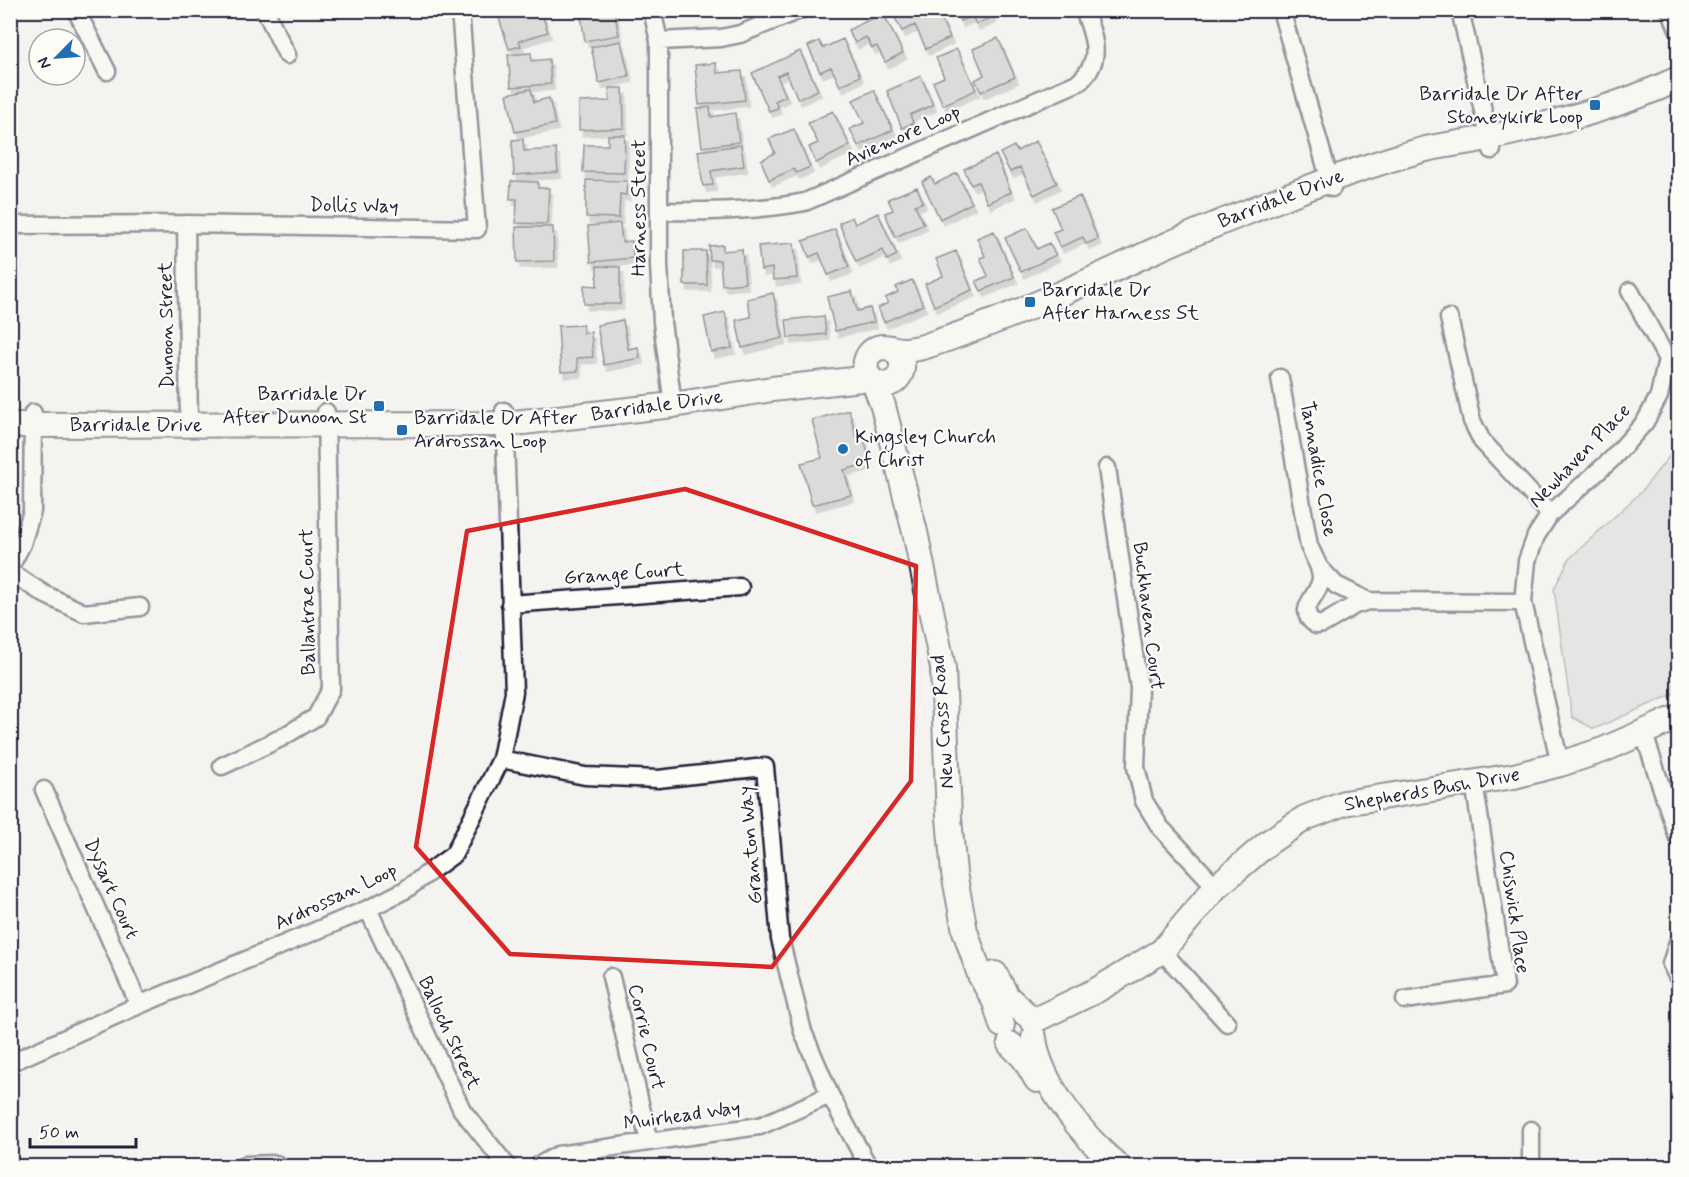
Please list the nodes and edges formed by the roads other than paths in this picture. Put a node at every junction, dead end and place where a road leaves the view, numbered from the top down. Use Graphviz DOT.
graph roads {
  1 [pos="76,10"];
  2 [pos="265,10"];
  3 [pos="458,10"];
  4 [pos="652,10"];
  5 [pos="800,10"];
  6 [pos="1084,10"];
  7 [pos="1281,10"];
  8 [pos="1460,10"];
  9 [pos="1670,10"];
  10 [pos="1678,29"];
  11 [pos="659,42"];
  12 [pos="287,55"];
  13 [pos="107,71"];
  14 [pos="1678,79"];
  15 [pos="1678,94"];
  16 [pos="1491,144"];
  17 [pos="1331,185"];
  18 [pos="660,211"];
  19 [pos="186,224"];
  20 [pos="10,225"];
  21 [pos="1630,291"];
  22 [pos="1449,318"];
  23 [pos="882,375"];
  24 [pos="1280,378"];
  25 [pos="672,399"];
  26 [pos="326,418"];
  27 [pos="505,418"];
  28 [pos="22,419"];
  29 [pos="189,419"];
  30 [pos="1107,468"];
  31 [pos="1550,514"];
  32 [pos="10,567"];
  33 [pos="1319,567"];
  34 [pos="10,572"];
  35 [pos="740,587"];
  36 [pos="1368,601"];
  37 [pos="1523,602"];
  38 [pos="510,604"];
  39 [pos="140,607"];
  40 [pos="1678,717"];
  41 [pos="1643,732"];
  42 [pos="501,759"];
  43 [pos="1560,764"];
  44 [pos="222,766"];
  45 [pos="1474,782"];
  46 [pos="44,790"];
  47 [pos="1678,838"];
  48 [pos="1216,888"];
  49 [pos="368,909"];
  50 [pos="1678,942"];
  51 [pos="1162,951"];
  52 [pos="1678,975"];
  53 [pos="611,977"];
  54 [pos="1406,1000"];
  55 [pos="139,1005"];
  56 [pos="1227,1023"];
  57 [pos="1031,1024"];
  58 [pos="1006,1035"];
  59 [pos="10,1063"];
  60 [pos="830,1095"];
  61 [pos="1531,1130"];
  62 [pos="649,1142"];
  63 [pos="1108,1165"];
  64 [pos="242,1167"];
  65 [pos="279,1167"];
  66 [pos="507,1167"];
  67 [pos="538,1167"];
  68 [pos="868,1167"];
  69 [pos="1531,1167"];
  1 -- 13 [label="street"];
  2 -- 12 [label="street"];
  3 -- 19 [label="street, Dollis Way"];
  4 -- 11 [label="street, Harness Street"];
  5 -- 11 [label="street"];
  6 -- 18 [label="street, Aviemore Loop"];
  7 -- 17 [label="street"];
  8 -- 16 [label="street"];
  9 -- 10 [label="street"];
  11 -- 18 [label="street, Harness Street"];
  14 -- 16 [label="street, Barridale Drive"];
  15 -- 16 [label="street, Barridale Drive"];
  16 -- 17 [label="street, Barridale Drive"];
  17 -- 23 [label="street, Barridale Drive"];
  17 -- 23 [label="street, Barridale Drive"];
  18 -- 25 [label="street, Harness Street"];
  19 -- 20 [label="street, Dollis Way"];
  19 -- 29 [label="street, Dunoon Street"];
  21 -- 31 [label="street, Newhaven Place"];
  22 -- 31 [label="street"];
  23 -- 25 [label="street, Barridale Drive"];
  23 -- 57 [label="street, New Cross Road"];
  23 -- 58 [label="street, New Cross Road"];
  24 -- 33 [label="street, Tannadice Close"];
  25 -- 27 [label="street, Barridale Drive"];
  26 -- 27 [label="street, Barridale Drive"];
  26 -- 29 [label="street, Barridale Drive"];
  26 -- 44 [label="street, Ballantrae Court"];
  27 -- 38 [label="street, Ardrossan Loop"];
  28 -- 29 [label="street, Barridale Drive"];
  28 -- 32 [label="street"];
  30 -- 48 [label="street, Buckhaven Court"];
  31 -- 37 [label="street, Newhaven Place"];
  33 -- 36 [label="street, Tannadice Close"];
  33 -- 36 [label="street, Tannadice Close"];
  34 -- 39 [label="street"];
  35 -- 38 [label="street, Grange Court"];
  36 -- 37 [label="street, Tannadice Close"];
  37 -- 43 [label="street, Newhaven Place"];
  38 -- 42 [label="street, Ardrossan Loop"];
  40 -- 41 [label="street, Shepherds Bush Drive"];
  41 -- 43 [label="street, Shepherds Bush Drive"];
  41 -- 47 [label="street"];
  42 -- 49 [label="street, Ardrossan Loop"];
  42 -- 60 [label="street, Granton Way"];
  43 -- 45 [label="street, Shepherds Bush Drive"];
  45 -- 48 [label="street, Shepherds Bush Drive"];
  45 -- 54 [label="street, Chiswick Place"];
  46 -- 55 [label="street, Dysart Court"];
  48 -- 51 [label="street, Shepherds Bush Drive"];
  49 -- 55 [label="street, Ardrossan Loop"];
  49 -- 66 [label="street, Balloch Street"];
  50 -- 52 [label="street"];
  51 -- 56 [label="street"];
  51 -- 57 [label="street, Shepherds Bush Drive"];
  53 -- 62 [label="street, Corrie Court"];
  55 -- 59 [label="street, Ardrossan Loop"];
  57 -- 58 [label="street, Shepherds Bush Drive"];
  57 -- 63 [label="street, New Cross Road"];
  58 -- 63 [label="street, New Cross Road"];
  60 -- 62 [label="street, Muirhead Way"];
  60 -- 68 [label="street, Granton Way"];
  61 -- 69 [label="street"];
  62 -- 67 [label="street, Muirhead Way"];
  64 -- 65 [label="street"];
}
